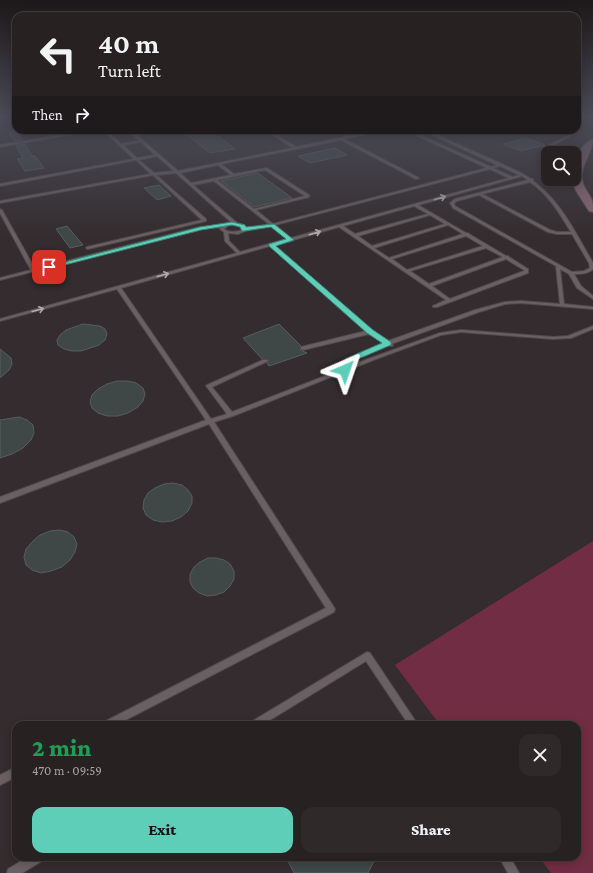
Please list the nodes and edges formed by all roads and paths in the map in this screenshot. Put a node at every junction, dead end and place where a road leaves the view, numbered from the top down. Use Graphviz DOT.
graph roads {
  1 [pos="133,157"];
  2 [pos="148,157"];
  3 [pos="160,157"];
  4 [pos="254,157"];
  5 [pos="376,157"];
  6 [pos="467,157"];
  7 [pos="483,157"];
  8 [pos="582,157"];
  9 [pos="136,159"];
  10 [pos="220,164"];
  11 [pos="501,165"];
  12 [pos="492,168"];
  13 [pos="179,172"];
  14 [pos="154,174"];
  15 [pos="233,175"];
  16 [pos="522,175"];
  17 [pos="417,178"];
  18 [pos="513,178"];
  19 [pos="214,179"];
  20 [pos="532,180"];
  21 [pos="0,184"];
  22 [pos="192,184"];
  23 [pos="479,194"];
  24 [pos="0,202"];
  25 [pos="415,205"];
  26 [pos="593,209"];
  27 [pos="0,210"];
  28 [pos="253,210"];
  29 [pos="431,214"];
  30 [pos="236,224"];
  31 [pos="448,224"];
  32 [pos="272,225"];
  33 [pos="225,226"];
  34 [pos="340,226"];
  35 [pos="244,230"];
  36 [pos="226,232"];
  37 [pos="572,233"];
  38 [pos="467,234"];
  39 [pos="354,236"];
  40 [pos="291,240"];
  41 [pos="271,245"];
  42 [pos="488,246"];
  43 [pos="372,247"];
  44 [pos="88,248"];
  45 [pos="240,254"];
  46 [pos="507,257"];
  47 [pos="389,259"];
  48 [pos="558,266"];
  49 [pos="34,271"];
  50 [pos="407,271"];
  51 [pos="571,273"];
  52 [pos="0,279"];
  53 [pos="428,286"];
  54 [pos="118,287"];
  55 [pos="593,298"];
  56 [pos="449,300"];
  57 [pos="562,305"];
  58 [pos="435,306"];
  59 [pos="593,308"];
  60 [pos="0,320"];
  61 [pos="593,327"];
  62 [pos="370,332"];
  63 [pos="388,343"];
  64 [pos="303,348"];
  65 [pos="398,349"];
  66 [pos="265,362"];
  67 [pos="345,370"];
  68 [pos="231,415"];
  69 [pos="210,421"];
  70 [pos="0,500"];
  71 [pos="115,721"];
  72 [pos="261,721"];
  73 [pos="411,721"];
  74 [pos="12,774"];
  75 [pos="0,780"];
  76 [pos="32,861"];
  77 [pos="506,861"];
  78 [pos="12,873"];
  79 [pos="514,873"];
  1 -- 9 [label="lane"];
  2 -- 9 [label="lane"];
  3 -- 13 [label="lane"];
  4 -- 10 [label="lane"];
  5 -- 17 [label="lane"];
  6 -- 12 [label="lane"];
  7 -- 11 [label="lane"];
  8 -- 26 [label="main road"];
  9 -- 14 [label="lane"];
  9 -- 21 [label="lane"];
  10 -- 13 [label="lane"];
  10 -- 15 [label="lane"];
  11 -- 12 [label="lane"];
  11 -- 16 [label="lane"];
  12 -- 18 [label="lane"];
  12 -- 32 [label="lane"];
  13 -- 14 [label="lane"];
  13 -- 22 [label="lane"];
  14 -- 24 [label="lane"];
  14 -- 44 [label="lane"];
  15 -- 19 [label="lane"];
  15 -- 28 [label="lane"];
  16 -- 18 [label="lane"];
  16 -- 20 [label="lane"];
  25 -- 18 [label="lane, one-way"];
  19 -- 22 [label="lane"];
  19 -- 28 [label="lane"];
  20 -- 23 [label="lane"];
  20 -- 37 [label="lane"];
  22 -- 30 [label="lane"];
  23 -- 37 [label="lane"];
  23 -- 48 [label="lane"];
  25 -- 29 [label="lane"];
  25 -- 34 [label="lane"];
  27 -- 49 [label="lane"];
  28 -- 32 [label="lane"];
  29 -- 31 [label="lane"];
  29 -- 39 [label="lane"];
  30 -- 33 [label="lane"];
  30 -- 35 [label="lane"];
  31 -- 38 [label="lane"];
  31 -- 43 [label="lane"];
  32 -- 35 [label="lane"];
  32 -- 40 [label="lane"];
  33 -- 36 [label="lane"];
  33 -- 49 [label="lane"];
  34 -- 39 [label="lane"];
  40 -- 34 [label="lane, one-way"];
  35 -- 36 [label="lane"];
  36 -- 45 [label="lane"];
  37 -- 51 [label="lane"];
  38 -- 42 [label="lane"];
  38 -- 47 [label="lane"];
  39 -- 43 [label="lane"];
  40 -- 41 [label="lane"];
  41 -- 45 [label="lane"];
  41 -- 62 [label="lane"];
  42 -- 46 [label="lane"];
  42 -- 50 [label="lane"];
  43 -- 47 [label="lane"];
  54 -- 45 [label="lane, one-way"];
  46 -- 53 [label="lane"];
  46 -- 56 [label="lane"];
  47 -- 50 [label="lane"];
  48 -- 51 [label="lane"];
  48 -- 57 [label="lane"];
  49 -- 52 [label="lane"];
  50 -- 53 [label="lane"];
  51 -- 55 [label="lane"];
  53 -- 56 [label="lane"];
  60 -- 54 [label="lane, one-way"];
  54 -- 69 [label="lane"];
  56 -- 58 [label="lane"];
  57 -- 59 [label="lane"];
  57 -- 63 [label="lane"];
  61 -- 65 [label="lane"];
  62 -- 63 [label="lane"];
  62 -- 64 [label="lane"];
  63 -- 65 [label="lane"];
  63 -- 67 [label="lane"];
  65 -- 67 [label="lane"];
  66 -- 68 [label="lane"];
  67 -- 68 [label="lane"];
  68 -- 69 [label="lane"];
  69 -- 70 [label="lane"];
  69 -- 71 [label="lane"];
  72 -- 73 [label="lane"];
  74 -- 75 [label="lane"];
  76 -- 78 [label="lane"];
  77 -- 79 [label="lane"];
}
